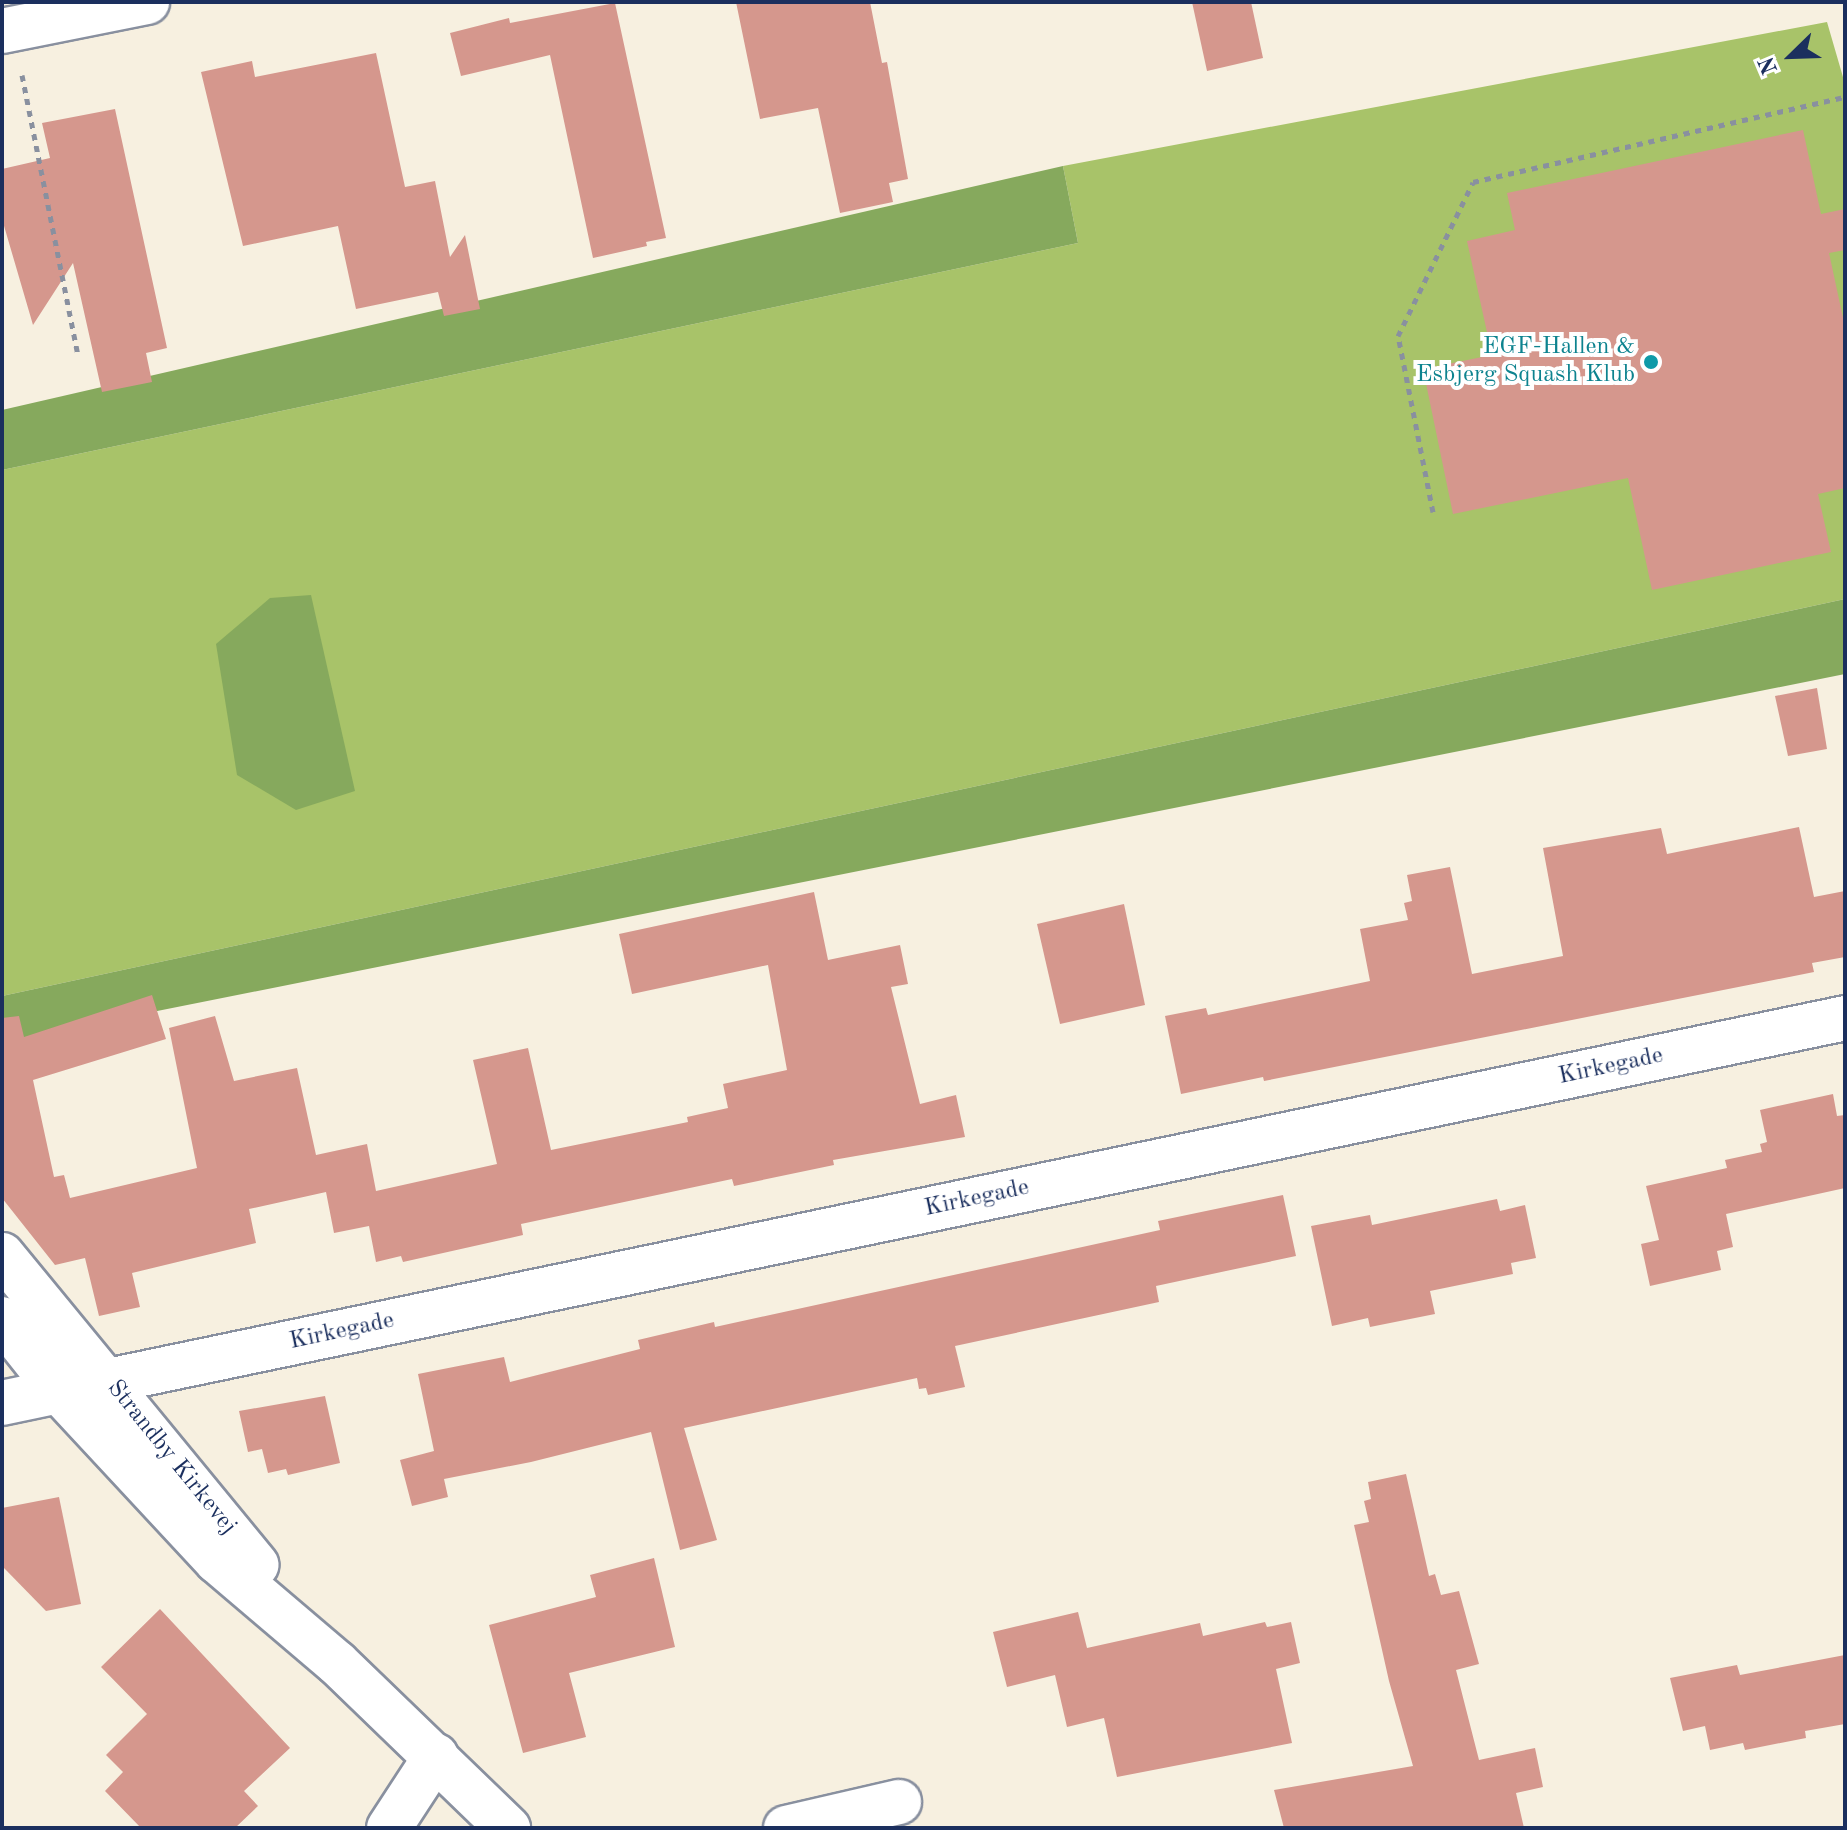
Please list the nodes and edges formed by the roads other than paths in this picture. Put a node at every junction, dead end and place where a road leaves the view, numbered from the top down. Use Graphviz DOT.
graph roads {
  1 [pos="147,2"];
  2 [pos="7,30"];
  3 [pos="1845,1018"];
  4 [pos="2,1255"];
  5 [pos="2,1319"];
  6 [pos="108,1381"];
  7 [pos="59,1391"];
  8 [pos="2,1403"];
  9 [pos="337,1663"];
  10 [pos="436,1756"];
  11 [pos="899,1802"];
  12 [pos="389,1828"];
  13 [pos="508,1828"];
  14 [pos="786,1828"];
  1 -- 2 [label="street"];
  3 -- 6 [label="street, Kirkegade"];
  4 -- 6 [label="street, Strandby Kirkevej"];
  5 -- 7 [label="street, Strandby Kirkevej"];
  6 -- 9 [label="street, Strandby Kirkevej"];
  7 -- 8 [label="street"];
  7 -- 9 [label="street, Strandby Kirkevej"];
  9 -- 10 [label="street, Strandby Kirkevej"];
  10 -- 12 [label="street"];
  10 -- 13 [label="street, Strandby Kirkevej"];
  11 -- 14 [label="street"];
}
